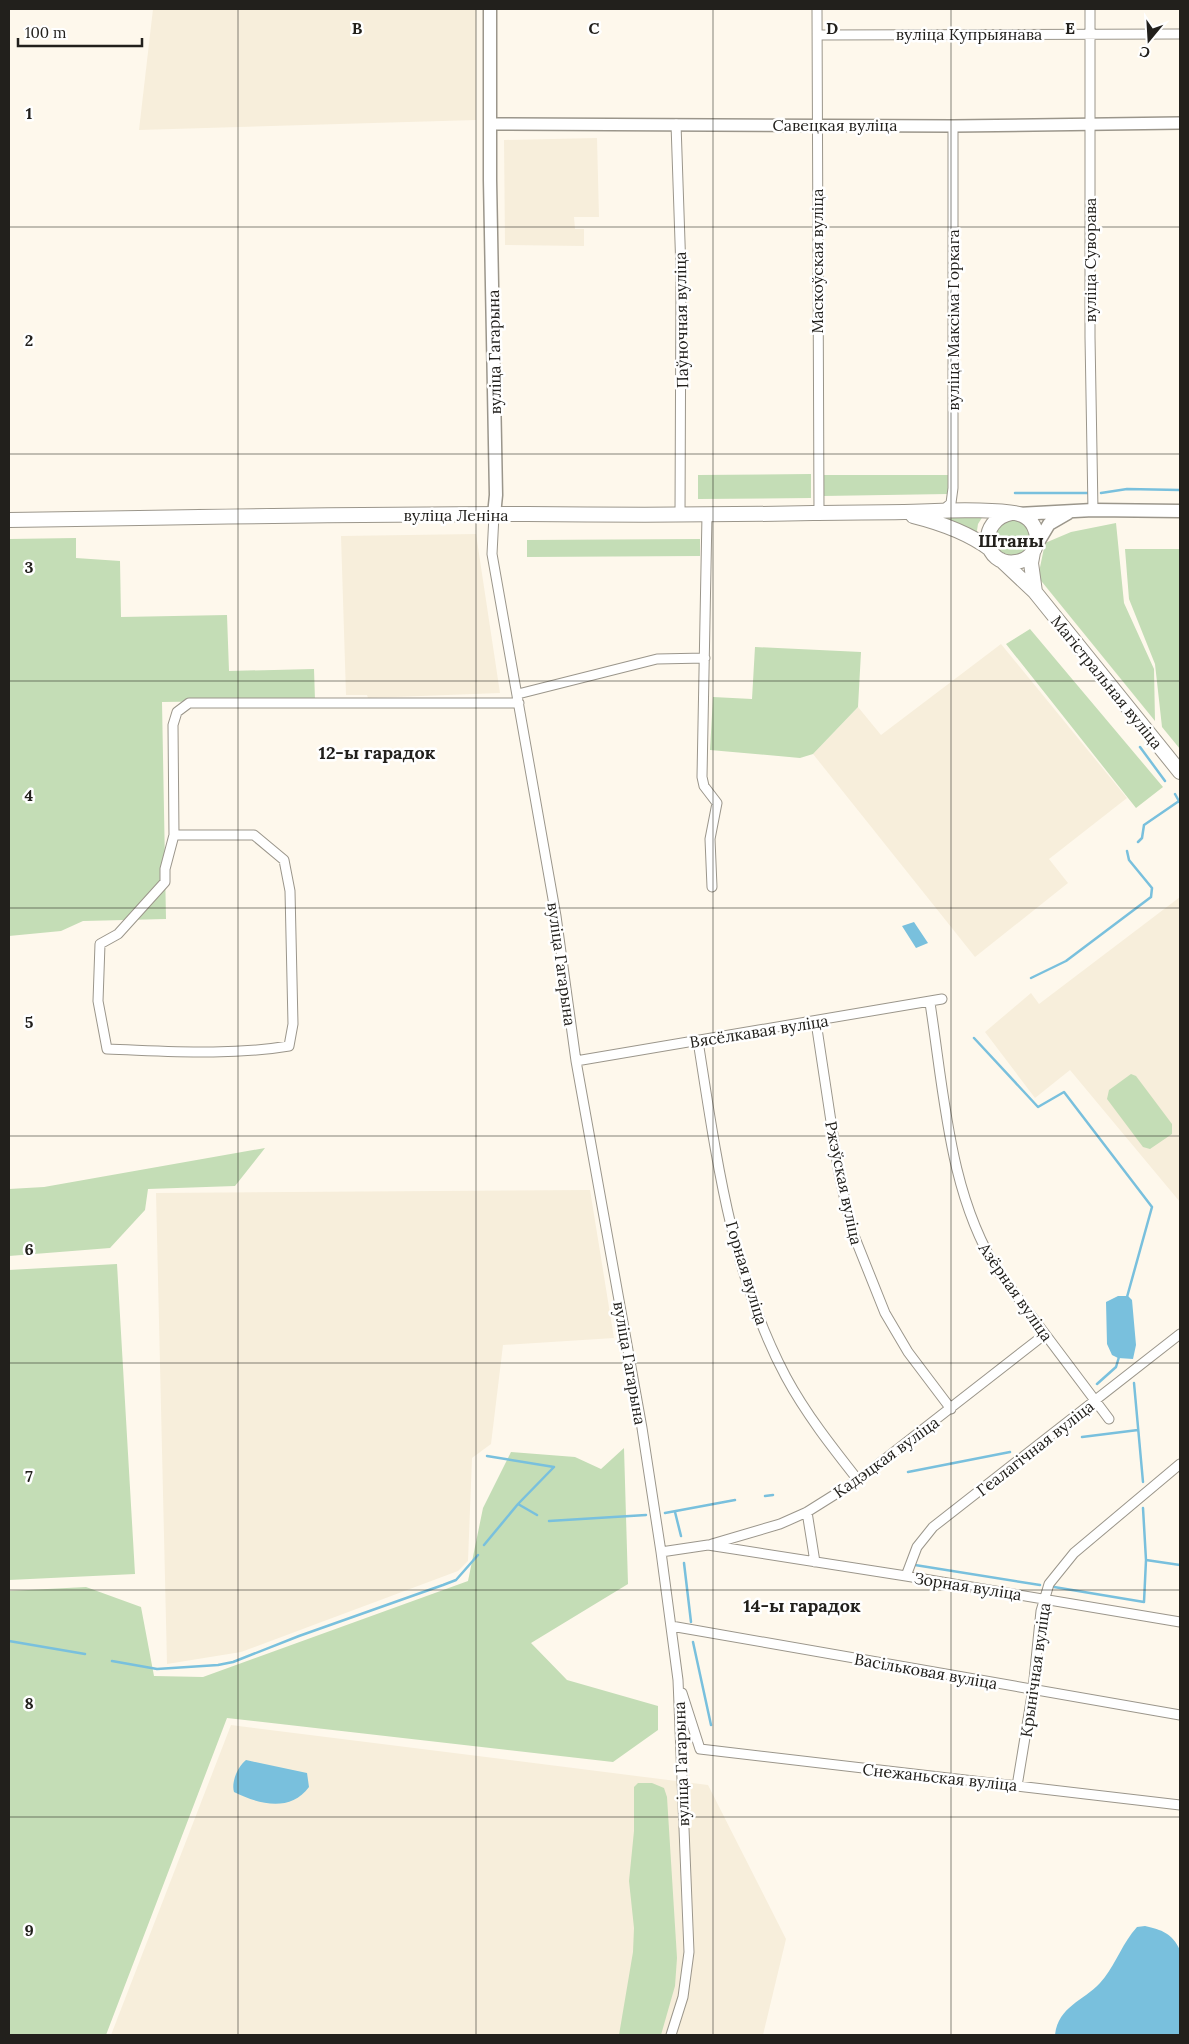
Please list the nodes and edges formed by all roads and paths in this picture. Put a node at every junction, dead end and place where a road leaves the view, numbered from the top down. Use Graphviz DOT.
graph roads {
  1 [pos="490,9"];
  2 [pos="817,9"];
  3 [pos="1090,9"];
  4 [pos="1090,34"];
  5 [pos="1180,34"];
  6 [pos="817,35"];
  7 [pos="490,124"];
  8 [pos="676,124"];
  9 [pos="1090,124"];
  10 [pos="1180,124"];
  11 [pos="816,125"];
  12 [pos="953,126"];
  13 [pos="1093,510"];
  14 [pos="1072,511"];
  15 [pos="1180,511"];
  16 [pos="819,513"];
  17 [pos="1015,513"];
  18 [pos="494,515"];
  19 [pos="680,515"];
  20 [pos="708,515"];
  21 [pos="941,516"];
  22 [pos="9,520"];
  23 [pos="1035,548"];
  24 [pos="990,549"];
  25 [pos="1000,560"];
  26 [pos="1035,592"];
  27 [pos="705,658"];
  28 [pos="518,694"];
  29 [pos="519,703"];
  30 [pos="1180,772"];
  31 [pos="174,835"];
  32 [pos="712,887"];
  33 [pos="942,1000"];
  34 [pos="930,1003"];
  35 [pos="816,1022"];
  36 [pos="698,1041"];
  37 [pos="576,1062"];
  38 [pos="1044,1334"];
  39 [pos="1180,1334"];
  40 [pos="1095,1402"];
  41 [pos="951,1408"];
  42 [pos="1109,1419"];
  43 [pos="1180,1464"];
  44 [pos="858,1480"];
  45 [pos="807,1512"];
  46 [pos="708,1545"];
  47 [pos="661,1552"];
  48 [pos="815,1562"];
  49 [pos="906,1576"];
  50 [pos="1045,1599"];
  51 [pos="1180,1622"];
  52 [pos="671,1626"];
  53 [pos="678,1680"];
  54 [pos="1033,1689"];
  55 [pos="1180,1715"];
  56 [pos="1017,1786"];
  57 [pos="1180,1805"];
  58 [pos="671,2035"];
  1 -- 7 [label="main road, вуліца Гагарына"];
  2 -- 6 [label="street, Маскоўская вуліца"];
  3 -- 4 [label="street, вуліца Суворава"];
  4 -- 5 [label="street, вуліца Купрыянава"];
  4 -- 6 [label="street, вуліца Купрыянава"];
  4 -- 9 [label="street, вуліца Суворава"];
  6 -- 11 [label="street, Маскоўская вуліца"];
  7 -- 8 [label="street, Савецкая вуліца"];
  7 -- 18 [label="main road, вуліца Гагарына"];
  8 -- 11 [label="street, Савецкая вуліца"];
  8 -- 19 [label="street, Паўночная вуліца"];
  9 -- 10 [label="street, Савецкая вуліца"];
  9 -- 12 [label="street, Савецкая вуліца"];
  9 -- 13 [label="street, вуліца Суворава"];
  11 -- 12 [label="street, Савецкая вуліца"];
  11 -- 16 [label="street, Маскоўская вуліца"];
  12 -- 21 [label="street, вуліца Максіма Горкага"];
  13 -- 14 [label="main road, вуліца Леніна"];
  13 -- 15 [label="main road, вуліца Леніна"];
  14 -- 17 [label="main road, вуліца Леніна"];
  14 -- 23 [label="main road, вуліца Леніна"];
  16 -- 20 [label="main road, вуліца Леніна"];
  16 -- 21 [label="main road, вуліца Леніна"];
  17 -- 21 [label="main road, вуліца Леніна"];
  17 -- 23 [label="main road"];
  17 -- 24 [label="main road"];
  18 -- 19 [label="main road, вуліца Леніна"];
  18 -- 22 [label="main road, вуліца Леніна"];
  18 -- 28 [label="street, вуліца Гагарына"];
  19 -- 20 [label="main road, вуліца Леніна"];
  20 -- 27 [label="street"];
  21 -- 24 [label="main road, вуліца Леніна"];
  23 -- 25 [label="main road"];
  23 -- 26 [label="main road"];
  24 -- 25 [label="main road"];
  25 -- 26 [label="main road, Магістральная вуліца"];
  26 -- 30 [label="main road, Магістральная вуліца"];
  27 -- 28 [label="street"];
  27 -- 32 [label="street"];
  28 -- 29 [label="street, вуліца Гагарына"];
  29 -- 31 [label="street"];
  29 -- 37 [label="street, вуліца Гагарына"];
  31 -- 31 [label="street"];
  33 -- 34 [label="street, Вясёлкавая вуліца"];
  34 -- 35 [label="street, Вясёлкавая вуліца"];
  34 -- 38 [label="street, Азёрная вуліца"];
  35 -- 36 [label="street, Вясёлкавая вуліца"];
  35 -- 41 [label="street, Ржэўская вуліца"];
  36 -- 37 [label="street, Вясёлкавая вуліца"];
  36 -- 44 [label="street, Горная вуліца"];
  37 -- 47 [label="street, вуліца Гагарына"];
  38 -- 40 [label="street, Азёрная вуліца"];
  38 -- 41 [label="street, Кадэцкая вуліца"];
  39 -- 40 [label="street, Геалагічная вуліца"];
  40 -- 42 [label="street, Азёрная вуліца"];
  40 -- 49 [label="street, Геалагічная вуліца"];
  41 -- 44 [label="street, Кадэцкая вуліца"];
  43 -- 50 [label="street, Крынічная вуліца"];
  44 -- 45 [label="street, Кадэцкая вуліца"];
  45 -- 46 [label="street, Кадэцкая вуліца"];
  45 -- 48 [label="street"];
  46 -- 47 [label="street, Зорная вуліца"];
  46 -- 48 [label="street, Зорная вуліца"];
  47 -- 52 [label="street, вуліца Гагарына"];
  48 -- 49 [label="street, Зорная вуліца"];
  49 -- 50 [label="street, Зорная вуліца"];
  50 -- 51 [label="street, Зорная вуліца"];
  50 -- 54 [label="street, Крынічная вуліца"];
  52 -- 53 [label="street, вуліца Гагарына"];
  52 -- 54 [label="street, Васільковая вуліца"];
  53 -- 56 [label="street, Снежаньская вуліца"];
  53 -- 58 [label="street, вуліца Гагарына"];
  54 -- 55 [label="street, Васільковая вуліца"];
  54 -- 56 [label="street, Крынічная вуліца"];
  56 -- 57 [label="street, Снежаньская вуліца"];
}
